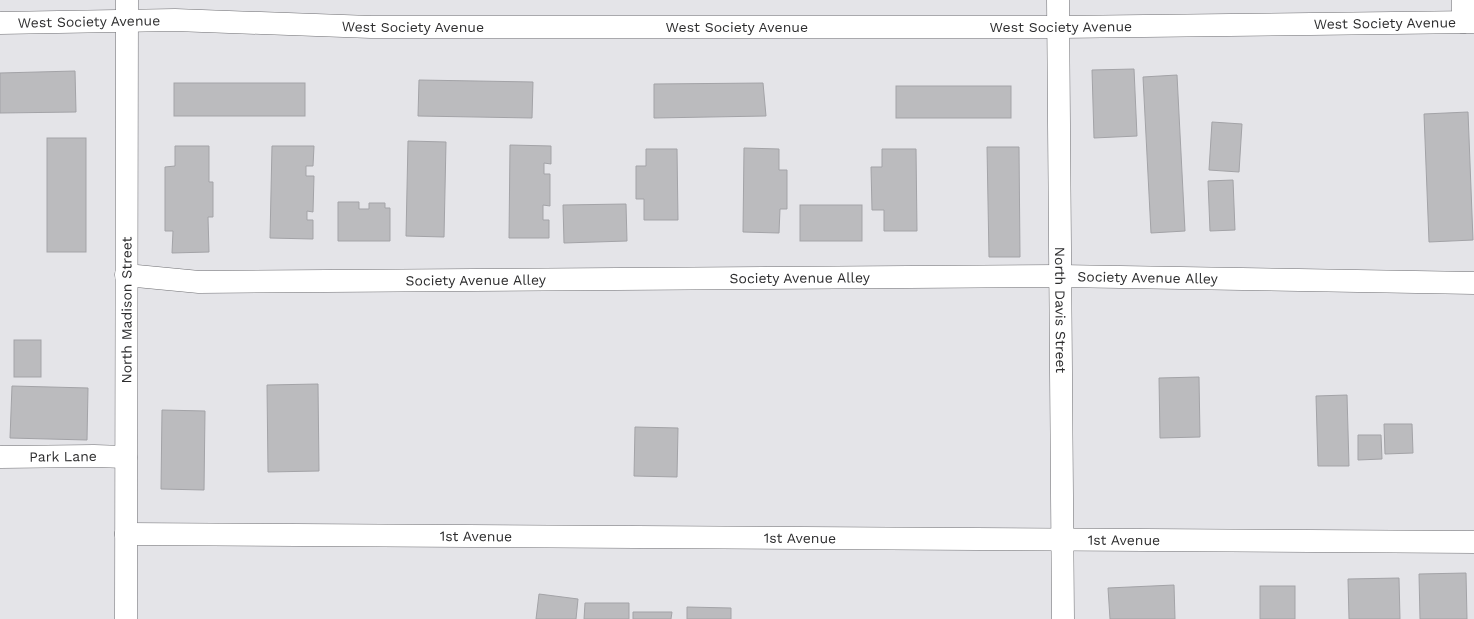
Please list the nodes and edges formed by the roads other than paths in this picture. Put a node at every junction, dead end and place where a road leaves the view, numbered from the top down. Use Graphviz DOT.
graph roads {
  1 [pos="1058,0"];
  2 [pos="1463,0"];
  3 [pos="127,10"];
  4 [pos="1469,22"];
  5 [pos="0,23"];
  6 [pos="1059,27"];
  7 [pos="126,274"];
  8 [pos="1060,276"];
  9 [pos="1474,284"];
  10 [pos="0,457"];
  11 [pos="126,457"];
  12 [pos="126,534"];
  13 [pos="1062,539"];
  14 [pos="1474,542"];
  15 [pos="126,619"];
  16 [pos="1063,619"];
  1 -- 6 [label="street, North Davis Street"];
  2 -- 4 [label="street"];
  3 -- 5 [label="street, West Society Avenue"];
  3 -- 6 [label="street, West Society Avenue"];
  3 -- 7 [label="street, North Madison Street"];
  4 -- 6 [label="street, West Society Avenue"];
  6 -- 8 [label="street, North Davis Street"];
  7 -- 8 [label="street, Society Avenue Alley"];
  7 -- 11 [label="street, North Madison Street"];
  8 -- 9 [label="street, Society Avenue Alley"];
  8 -- 13 [label="street, North Davis Street"];
  10 -- 11 [label="street, Park Lane"];
  11 -- 12 [label="street, North Madison Street"];
  12 -- 13 [label="street, 1st Avenue"];
  12 -- 15 [label="street, North Madison Street"];
  13 -- 14 [label="street, 1st Avenue"];
  13 -- 16 [label="street, North Davis Street"];
}
